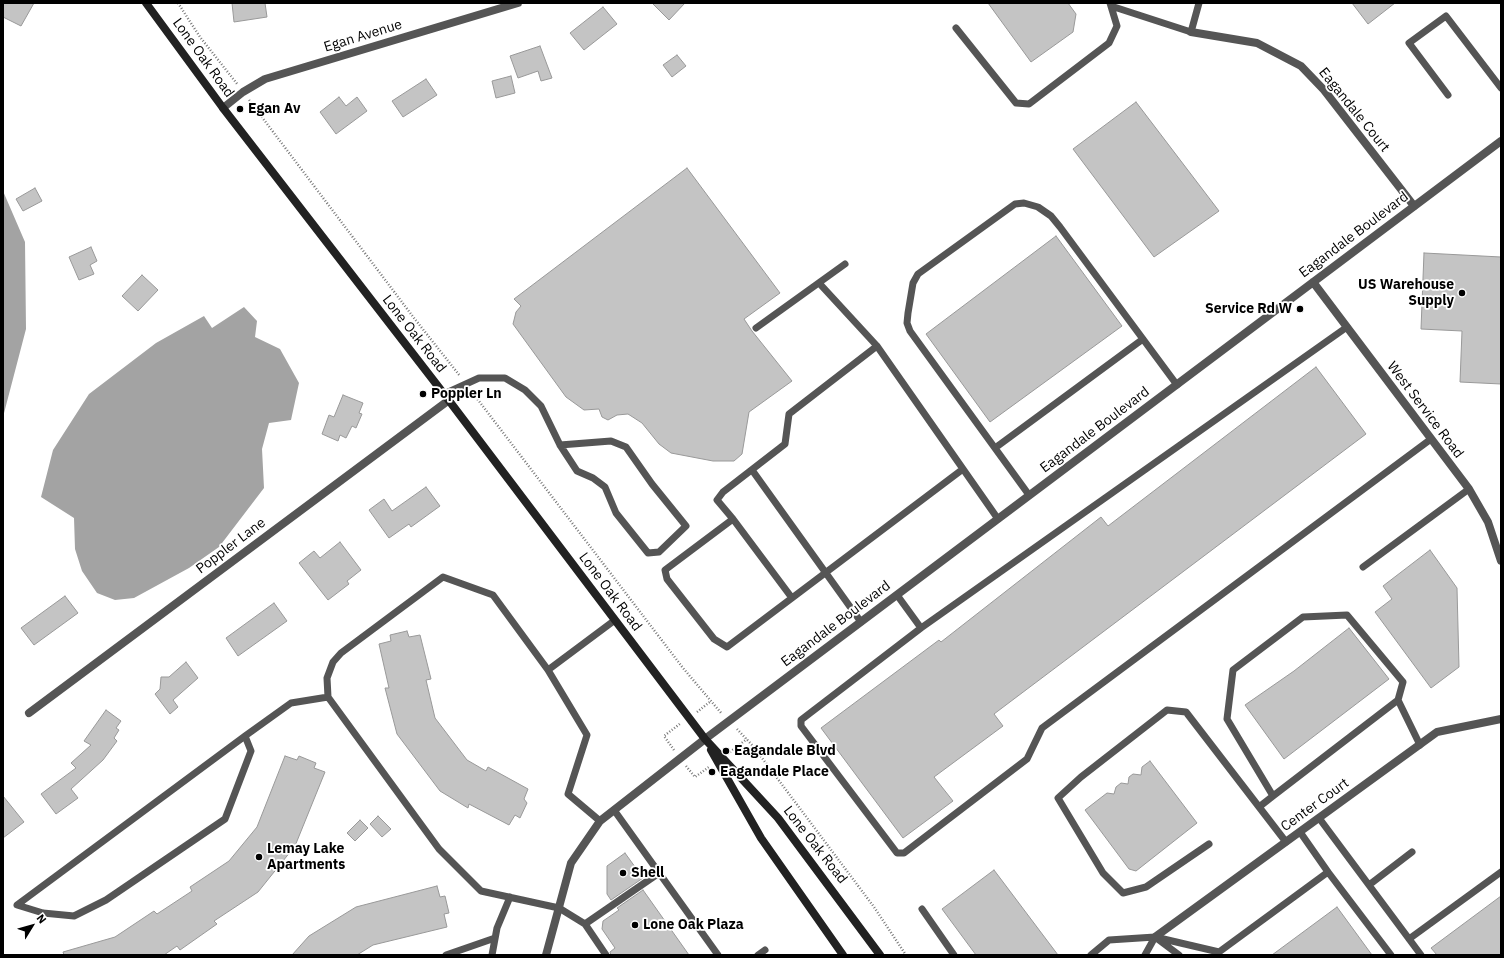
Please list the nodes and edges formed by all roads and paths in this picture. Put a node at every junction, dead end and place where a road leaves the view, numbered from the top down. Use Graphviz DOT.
graph roads {
  1 [pos="146,3"];
  2 [pos="178,3"];
  3 [pos="518,3"];
  4 [pos="1199,3"];
  5 [pos="1110,5"];
  6 [pos="956,28"];
  7 [pos="1191,32"];
  8 [pos="1501,88"];
  9 [pos="243,92"];
  10 [pos="1448,95"];
  11 [pos="223,108"];
  12 [pos="1501,141"];
  13 [pos="1414,206"];
  14 [pos="845,264"];
  15 [pos="1313,282"];
  16 [pos="819,283"];
  17 [pos="1347,327"];
  18 [pos="756,328"];
  19 [pos="1143,339"];
  20 [pos="877,346"];
  21 [pos="466,384"];
  22 [pos="1177,385"];
  23 [pos="446,397"];
  24 [pos="1431,439"];
  25 [pos="560,445"];
  26 [pos="996,448"];
  27 [pos="752,470"];
  28 [pos="963,470"];
  29 [pos="1469,489"];
  30 [pos="1029,495"];
  31 [pos="733,519"];
  32 [pos="998,519"];
  33 [pos="1501,561"];
  34 [pos="1363,567"];
  35 [pos="826,573"];
  36 [pos="897,595"];
  37 [pos="792,598"];
  38 [pos="615,620"];
  39 [pos="861,622"];
  40 [pos="922,628"];
  41 [pos="548,670"];
  42 [pos="328,697"];
  43 [pos="1398,700"];
  44 [pos="710,701"];
  45 [pos="29,713"];
  46 [pos="1501,719"];
  47 [pos="246,736"];
  48 [pos="705,739"];
  49 [pos="747,739"];
  50 [pos="1420,745"];
  51 [pos="1273,796"];
  52 [pos="1259,807"];
  53 [pos="614,810"];
  54 [pos="1319,818"];
  55 [pos="600,821"];
  56 [pos="1300,832"];
  57 [pos="1286,842"];
  58 [pos="1209,844"];
  59 [pos="1412,852"];
  60 [pos="1328,872"];
  61 [pos="1501,872"];
  62 [pos="659,874"];
  63 [pos="1369,885"];
  64 [pos="510,897"];
  65 [pos="559,908"];
  66 [pos="922,909"];
  67 [pos="585,924"];
  68 [pos="1155,937"];
  69 [pos="495,938"];
  70 [pos="1409,939"];
  71 [pos="765,950"];
  72 [pos="1220,954"];
  73 [pos="446,955"];
  74 [pos="492,955"];
  75 [pos="546,955"];
  76 [pos="606,955"];
  77 [pos="718,955"];
  78 [pos="758,955"];
  79 [pos="843,955"];
  80 [pos="880,955"];
  81 [pos="906,955"];
  82 [pos="954,955"];
  83 [pos="1090,955"];
  84 [pos="1145,955"];
  85 [pos="1179,955"];
  86 [pos="1391,955"];
  87 [pos="1421,955"];
  1 -- 11 [label="main road, Lone Oak Road"];
  2 -- 9 [label="path"];
  3 -- 9 [label="street, Egan Avenue"];
  4 -- 7 [label="lane"];
  5 -- 6 [label="lane"];
  5 -- 7 [label="lane"];
  7 -- 13 [label="street, Eagandale Court"];
  8 -- 10 [label="lane"];
  9 -- 11 [label="street, Egan Avenue"];
  9 -- 21 [label="path"];
  11 -- 23 [label="main road, Lone Oak Road"];
  12 -- 13 [label="street, Eagandale Boulevard"];
  13 -- 15 [label="street, Eagandale Boulevard"];
  14 -- 16 [label="lane"];
  15 -- 17 [label="street, West Service Road"];
  15 -- 22 [label="street, Eagandale Boulevard"];
  16 -- 18 [label="lane"];
  16 -- 20 [label="lane"];
  17 -- 24 [label="street, West Service Road"];
  17 -- 40 [label="lane"];
  19 -- 22 [label="lane"];
  19 -- 26 [label="lane"];
  19 -- 26 [label="lane"];
  20 -- 27 [label="lane"];
  20 -- 28 [label="lane"];
  21 -- 23 [label="lane"];
  21 -- 25 [label="lane"];
  21 -- 44 [label="path"];
  22 -- 30 [label="street, Eagandale Boulevard"];
  23 -- 38 [label="main road, Lone Oak Road"];
  23 -- 45 [label="street, Poppler Lane"];
  24 -- 29 [label="street, West Service Road"];
  24 -- 40 [label="lane"];
  25 -- 25 [label="lane"];
  26 -- 30 [label="lane"];
  27 -- 31 [label="lane"];
  27 -- 35 [label="lane"];
  28 -- 32 [label="lane"];
  28 -- 35 [label="lane"];
  29 -- 33 [label="street, West Service Road"];
  29 -- 34 [label="lane"];
  30 -- 32 [label="street, Eagandale Boulevard"];
  31 -- 37 [label="lane"];
  31 -- 37 [label="lane"];
  32 -- 36 [label="street, Eagandale Boulevard"];
  35 -- 37 [label="lane"];
  35 -- 39 [label="lane"];
  36 -- 39 [label="street, Eagandale Boulevard"];
  36 -- 40 [label="lane"];
  38 -- 41 [label="lane"];
  38 -- 48 [label="main road, Lone Oak Road"];
  39 -- 48 [label="street, Eagandale Boulevard"];
  41 -- 42 [label="lane"];
  41 -- 55 [label="lane"];
  42 -- 47 [label="lane"];
  42 -- 64 [label="lane"];
  43 -- 50 [label="lane"];
  43 -- 51 [label="lane"];
  43 -- 51 [label="lane"];
  46 -- 50 [label="street, Center Court"];
  47 -- 47 [label="lane"];
  48 -- 53 [label="street"];
  48 -- 79 [label="main road, Lone Oak Road"];
  48 -- 80 [label="main road, Lone Oak Road"];
  49 -- 81 [label="path"];
  50 -- 54 [label="street, Center Court"];
  51 -- 52 [label="lane"];
  52 -- 57 [label="lane"];
  52 -- 58 [label="lane"];
  53 -- 55 [label="street"];
  53 -- 62 [label="lane"];
  54 -- 56 [label="street, Center Court"];
  54 -- 63 [label="lane"];
  55 -- 65 [label="street"];
  56 -- 57 [label="street, Center Court"];
  56 -- 60 [label="lane"];
  57 -- 68 [label="street, Center Court"];
  59 -- 63 [label="lane"];
  60 -- 72 [label="lane"];
  60 -- 86 [label="lane"];
  61 -- 70 [label="lane"];
  62 -- 67 [label="lane"];
  62 -- 77 [label="lane"];
  63 -- 70 [label="lane"];
  64 -- 65 [label="lane"];
  64 -- 69 [label="lane"];
  65 -- 67 [label="lane"];
  65 -- 75 [label="street"];
  66 -- 82 [label="lane"];
  67 -- 76 [label="lane"];
  68 -- 72 [label="lane"];
  68 -- 83 [label="lane"];
  68 -- 84 [label="lane"];
  68 -- 85 [label="lane"];
  69 -- 73 [label="lane"];
  69 -- 74 [label="lane"];
  70 -- 87 [label="lane"];
  71 -- 78 [label="lane"];
}
